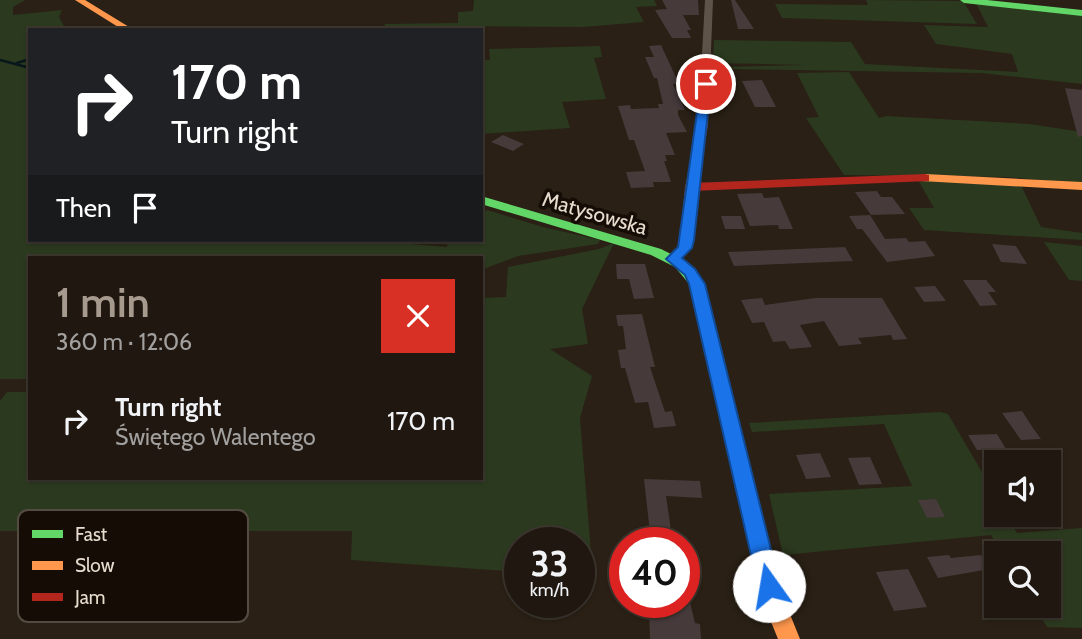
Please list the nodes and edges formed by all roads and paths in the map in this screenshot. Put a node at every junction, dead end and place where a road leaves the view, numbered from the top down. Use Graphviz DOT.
graph roads {
  1 [pos="79,0"];
  2 [pos="709,0"];
  3 [pos="964,0"];
  4 [pos="1082,13"];
  5 [pos="127,28"];
  6 [pos="1082,186"];
  7 [pos="691,187"];
  8 [pos="483,201"];
  9 [pos="673,259"];
  10 [pos="789,639"];
  1 -- 5 [label="street"];
  2 -- 7 [label="street"];
  3 -- 4 [label="street"];
  6 -- 7 [label="street"];
  7 -- 9 [label="street"];
  8 -- 9 [label="street, Matysowska"];
  9 -- 10 [label="street, Matysowska"];
}
